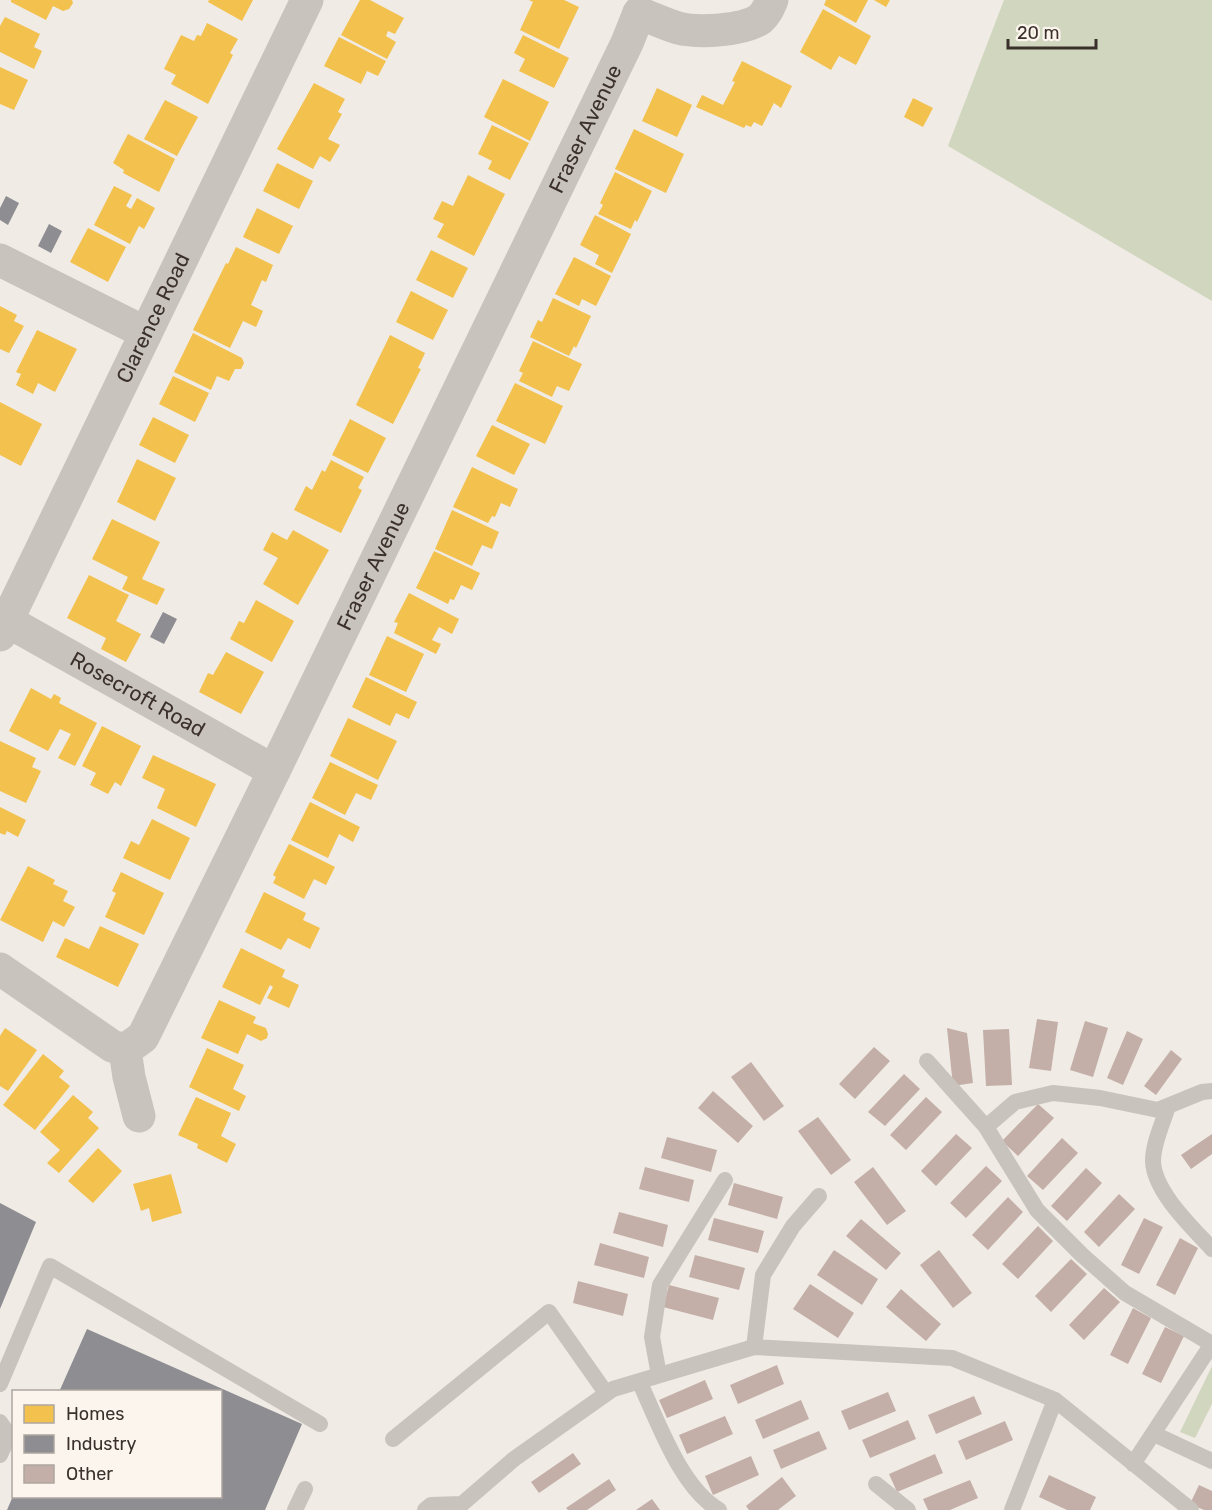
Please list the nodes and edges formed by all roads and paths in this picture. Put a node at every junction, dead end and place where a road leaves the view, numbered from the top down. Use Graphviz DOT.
graph roads {
  1 [pos="307,0"];
  2 [pos="772,0"];
  3 [pos="635,6"];
  4 [pos="0,260"];
  5 [pos="146,333"];
  6 [pos="2,624"];
  7 [pos="274,771"];
  8 [pos="0,969"];
  9 [pos="125,1050"];
  10 [pos="927,1061"];
  11 [pos="1212,1091"];
  12 [pos="1168,1106"];
  13 [pos="139,1116"];
  14 [pos="986,1127"];
  15 [pos="725,1180"];
  16 [pos="819,1196"];
  17 [pos="1212,1249"];
  18 [pos="1212,1344"];
  19 [pos="754,1347"];
  20 [pos="659,1375"];
  21 [pos="639,1381"];
  22 [pos="0,1384"];
  23 [pos="606,1393"];
  24 [pos="1055,1400"];
  25 [pos="0,1422"];
  26 [pos="320,1424"];
  27 [pos="1154,1434"];
  28 [pos="393,1439"];
  29 [pos="0,1455"];
  30 [pos="1212,1461"];
  31 [pos="1133,1464"];
  32 [pos="876,1484"];
  33 [pos="305,1489"];
  34 [pos="459,1508"];
  35 [pos="295,1510"];
  36 [pos="425,1510"];
  37 [pos="719,1510"];
  38 [pos="908,1510"];
  39 [pos="1012,1510"];
  40 [pos="1191,1510"];
  1 -- 5 [label="street, Clarence Road"];
  2 -- 3 [label="street"];
  3 -- 7 [label="street, Fraser Avenue"];
  4 -- 5 [label="street"];
  5 -- 6 [label="street, Clarence Road"];
  6 -- 7 [label="street, Rosecroft Road"];
  7 -- 9 [label="street, Fraser Avenue"];
  8 -- 9 [label="street"];
  9 -- 13 [label="street"];
  10 -- 14 [label="lane"];
  11 -- 12 [label="lane"];
  12 -- 14 [label="lane"];
  12 -- 17 [label="lane"];
  14 -- 18 [label="lane"];
  15 -- 20 [label="lane"];
  16 -- 19 [label="lane"];
  18 -- 27 [label="lane"];
  19 -- 20 [label="lane"];
  19 -- 24 [label="lane"];
  20 -- 21 [label="lane"];
  21 -- 23 [label="lane"];
  21 -- 37 [label="lane"];
  22 -- 26 [label="lane"];
  23 -- 28 [label="lane"];
  23 -- 34 [label="lane"];
  24 -- 31 [label="lane"];
  24 -- 39 [label="lane"];
  25 -- 29 [label="lane"];
  27 -- 30 [label="lane"];
  27 -- 31 [label="lane"];
  31 -- 40 [label="lane"];
  32 -- 38 [label="lane"];
  33 -- 35 [label="lane"];
  34 -- 36 [label="lane"];
}
